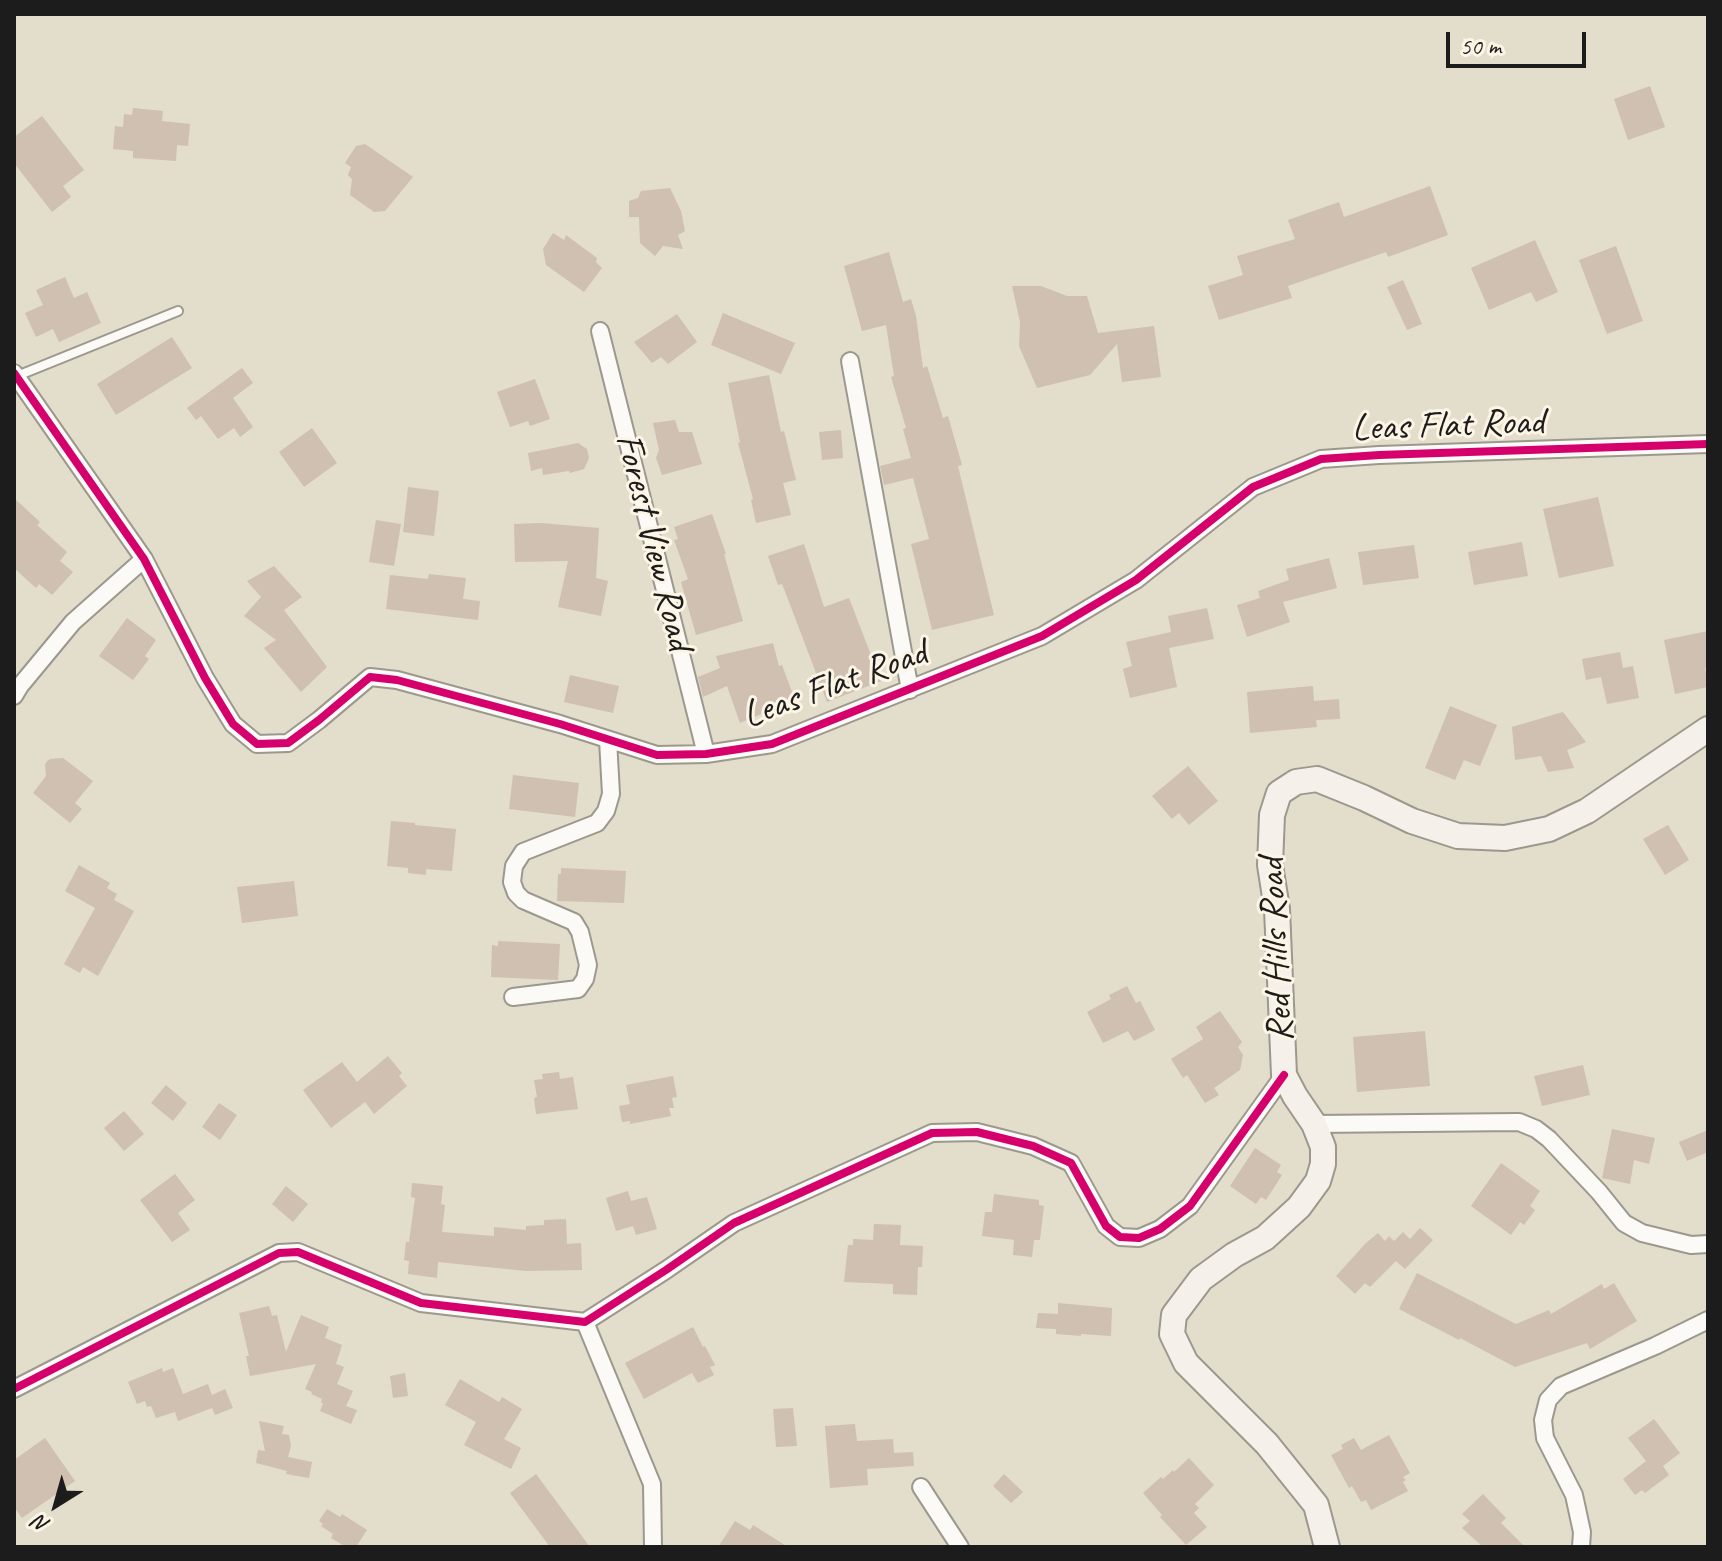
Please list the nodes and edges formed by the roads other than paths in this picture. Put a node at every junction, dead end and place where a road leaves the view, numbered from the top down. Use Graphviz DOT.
graph roads {
  1 [pos="178,311"];
  2 [pos="600,331"];
  3 [pos="850,361"];
  4 [pos="15,375"];
  5 [pos="1708,444"];
  6 [pos="144,559"];
  7 [pos="910,690"];
  8 [pos="14,696"];
  9 [pos="1708,729"];
  10 [pos="608,740"];
  11 [pos="706,754"];
  12 [pos="513,997"];
  13 [pos="1284,1075"];
  14 [pos="1314,1124"];
  15 [pos="1708,1244"];
  16 [pos="1708,1320"];
  17 [pos="585,1322"];
  18 [pos="14,1389"];
  19 [pos="921,1487"];
  20 [pos="1326,1546"];
  21 [pos="653,1547"];
  22 [pos="960,1547"];
  23 [pos="1581,1547"];
  1 -- 4 [label="lane"];
  2 -- 11 [label="street, Forest View Road"];
  3 -- 7 [label="street"];
  4 -- 6 [label="street, Leas Flat Road"];
  5 -- 7 [label="street, Leas Flat Road"];
  6 -- 8 [label="street"];
  6 -- 10 [label="street, Leas Flat Road"];
  7 -- 11 [label="street, Leas Flat Road"];
  9 -- 13 [label="main road, Red Hills Road"];
  10 -- 11 [label="street, Leas Flat Road"];
  10 -- 12 [label="street"];
  13 -- 14 [label="main road, Red Hills Road"];
  13 -- 17 [label="street"];
  14 -- 15 [label="street"];
  14 -- 20 [label="main road, Red Hills Road"];
  16 -- 23 [label="street"];
  17 -- 18 [label="street"];
  17 -- 21 [label="street"];
  19 -- 22 [label="street"];
}
